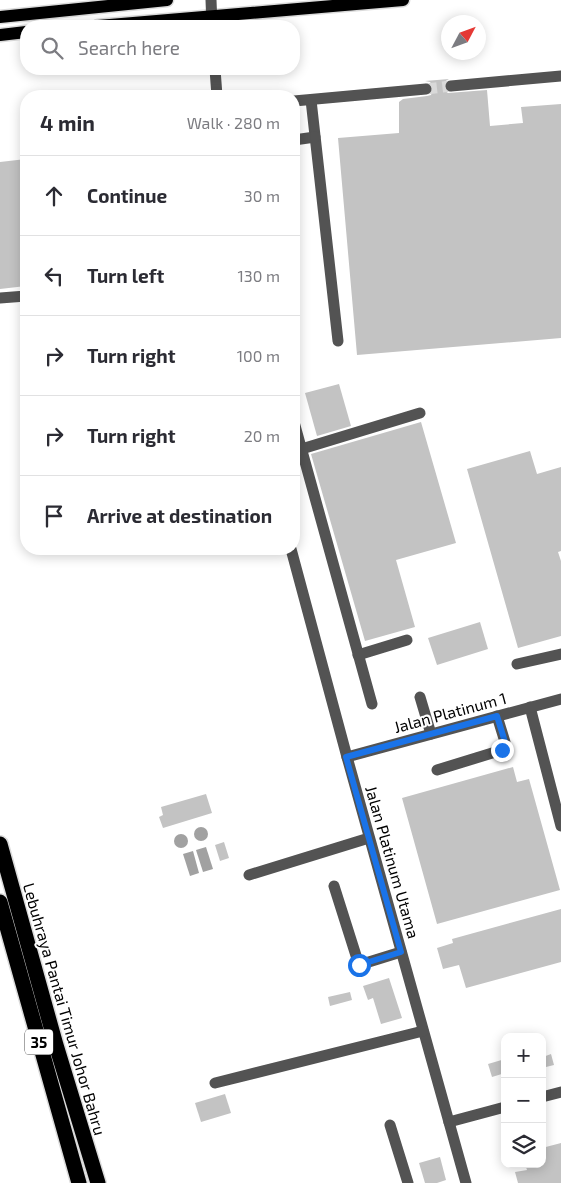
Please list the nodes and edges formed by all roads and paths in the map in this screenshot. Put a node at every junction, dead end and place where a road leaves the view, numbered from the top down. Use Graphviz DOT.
graph roads {
  1 [pos="167,0"];
  2 [pos="211,0"];
  3 [pos="403,0"];
  4 [pos="0,17"];
  5 [pos="212,20"];
  6 [pos="229,20"];
  7 [pos="20,33"];
  8 [pos="0,35"];
  9 [pos="215,75"];
  10 [pos="561,76"];
  11 [pos="451,86"];
  12 [pos="426,89"];
  13 [pos="217,90"];
  14 [pos="311,100"];
  15 [pos="300,101"];
  16 [pos="315,137"];
  17 [pos="300,139"];
  18 [pos="20,296"];
  19 [pos="0,298"];
  20 [pos="338,341"];
  21 [pos="420,412"];
  22 [pos="300,449"];
  23 [pos="300,460"];
  24 [pos="293,555"];
  25 [pos="406,640"];
  26 [pos="561,654"];
  27 [pos="358,655"];
  28 [pos="517,664"];
  29 [pos="420,697"];
  30 [pos="561,699"];
  31 [pos="372,704"];
  32 [pos="530,708"];
  33 [pos="497,716"];
  34 [pos="431,734"];
  35 [pos="346,757"];
  36 [pos="437,770"];
  37 [pos="559,806"];
  38 [pos="561,826"];
  39 [pos="369,838"];
  40 [pos="0,844"];
  41 [pos="249,876"];
  42 [pos="334,886"];
  43 [pos="0,902"];
  44 [pos="401,952"];
  45 [pos="423,1031"];
  46 [pos="215,1083"];
  47 [pos="561,1092"];
  48 [pos="546,1096"];
  49 [pos="501,1108"];
  50 [pos="449,1122"];
  51 [pos="390,1125"];
  52 [pos="93,1166"];
  53 [pos="79,1183"];
  54 [pos="98,1183"];
  55 [pos="105,1183"];
  56 [pos="408,1183"];
  57 [pos="466,1183"];
  1 -- 4 [label="main road"];
  2 -- 5 [label="street"];
  3 -- 6 [label="main road"];
  7 -- 8 [label="main road"];
  9 -- 13 [label="street"];
  10 -- 11 [label="street"];
  12 -- 14 [label="street"];
  14 -- 15 [label="street"];
  14 -- 16 [label="street"];
  16 -- 17 [label="street"];
  16 -- 20 [label="street"];
  18 -- 19 [label="street"];
  21 -- 22 [label="street"];
  23 -- 27 [label="street"];
  24 -- 35 [label="street, Jalan Platinum Utama"];
  25 -- 27 [label="street"];
  26 -- 28 [label="street"];
  27 -- 31 [label="street"];
  29 -- 34 [label="street"];
  30 -- 32 [label="street, Jalan Platinum 1"];
  32 -- 33 [label="street, Jalan Platinum 1"];
  32 -- 37 [label="street"];
  33 -- 34 [label="street, Jalan Platinum 1"];
  33 -- 36 [label="street"];
  34 -- 35 [label="street, Jalan Platinum 1"];
  35 -- 39 [label="street, Jalan Platinum Utama"];
  37 -- 38 [label="street"];
  39 -- 41 [label="street"];
  39 -- 44 [label="street, Jalan Platinum Utama"];
  40 -- 52 [label="highway, Lebuhraya Pantai Timur Johor Bahru / 35"];
  42 -- 44 [label="street"];
  43 -- 53 [label="highway, Lebuhraya Pantai Timur Johor Bahru / 35"];
  44 -- 45 [label="street, Jalan Platinum Utama"];
  45 -- 46 [label="street"];
  45 -- 50 [label="street, Jalan Platinum Utama"];
  47 -- 48 [label="street"];
  49 -- 50 [label="street"];
  50 -- 57 [label="street, Jalan Platinum Utama"];
  51 -- 56 [label="street"];
  52 -- 54 [label="highway, Lebuhraya Pantai Timur Johor Bahru / 35"];
  52 -- 55 [label="highway"];
}
